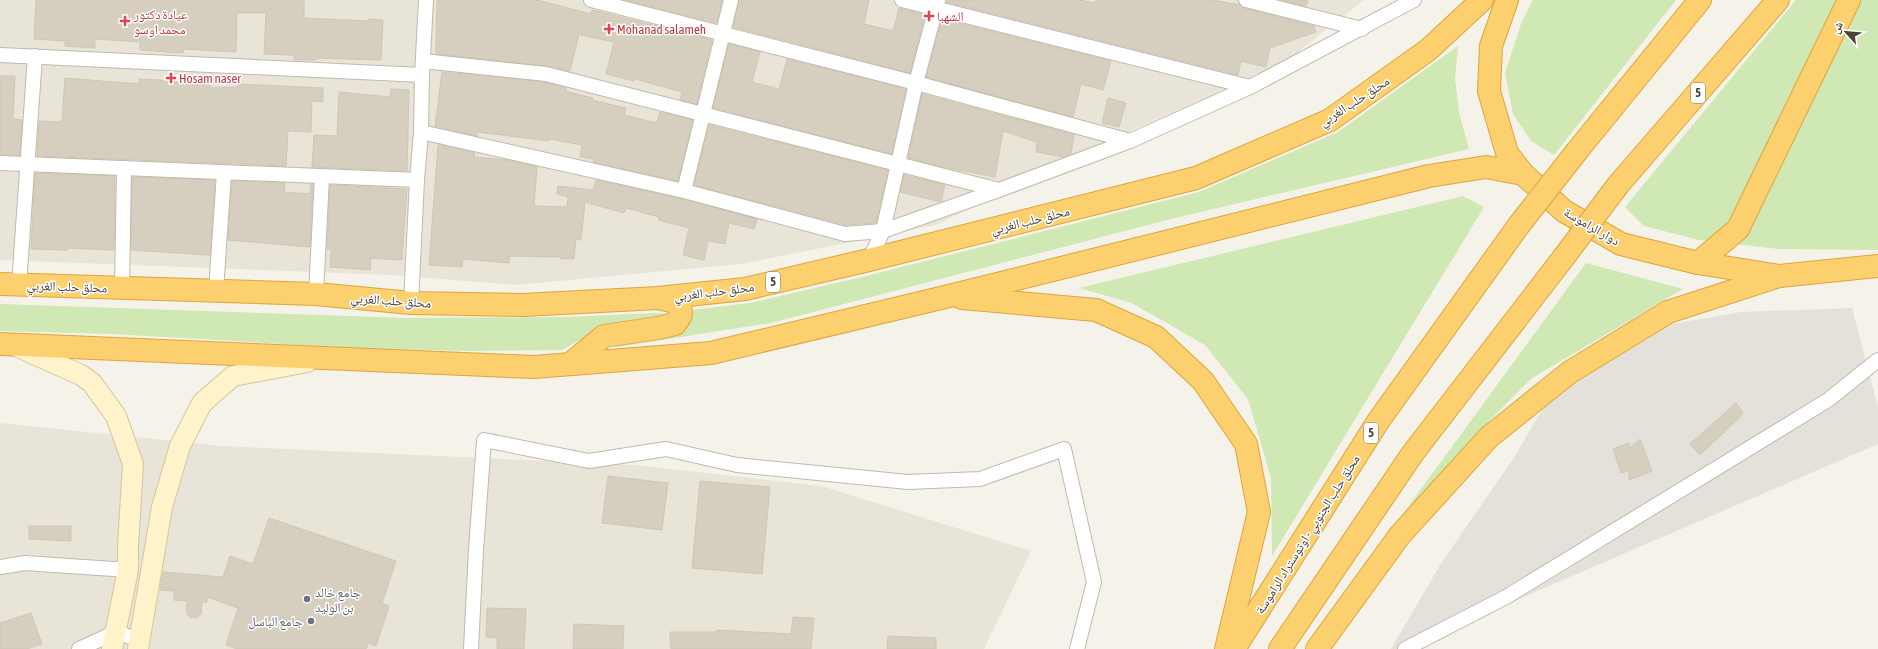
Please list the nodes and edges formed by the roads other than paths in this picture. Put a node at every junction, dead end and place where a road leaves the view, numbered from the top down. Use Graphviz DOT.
graph roads {
  1 [pos="426,0"];
  2 [pos="591,0"];
  3 [pos="731,0"];
  4 [pos="902,0"];
  5 [pos="1246,0"];
  6 [pos="1414,0"];
  7 [pos="1482,0"];
  8 [pos="1507,0"];
  9 [pos="1778,0"];
  10 [pos="1849,0"];
  11 [pos="1696,3"];
  12 [pos="937,4"];
  13 [pos="1362,29"];
  14 [pos="724,34"];
  15 [pos="0,55"];
  16 [pos="35,56"];
  17 [pos="422,68"];
  18 [pos="916,83"];
  19 [pos="1250,87"];
  20 [pos="704,114"];
  21 [pos="421,132"];
  22 [pos="1130,141"];
  23 [pos="0,163"];
  24 [pos="27,164"];
  25 [pos="898,164"];
  26 [pos="124,168"];
  27 [pos="224,172"];
  28 [pos="1524,174"];
  29 [pos="322,177"];
  30 [pos="417,180"];
  31 [pos="1000,190"];
  32 [pos="684,191"];
  33 [pos="883,231"];
  34 [pos="870,260"];
  35 [pos="1698,263"];
  36 [pos="1878,266"];
  37 [pos="1779,276"];
  38 [pos="9,284"];
  39 [pos="122,288"];
  40 [pos="216,291"];
  41 [pos="316,294"];
  42 [pos="945,297"];
  43 [pos="658,298"];
  44 [pos="411,303"];
  45 [pos="7,345"];
  46 [pos="325,359"];
  47 [pos="1878,360"];
  48 [pos="570,364"];
  49 [pos="0,567"];
  50 [pos="128,570"];
  51 [pos="114,640"];
  52 [pos="140,646"];
  53 [pos="79,649"];
  54 [pos="471,649"];
  55 [pos="1077,649"];
  56 [pos="1226,649"];
  57 [pos="1234,649"];
  58 [pos="1280,649"];
  59 [pos="1317,649"];
  60 [pos="1405,649"];
  1 -- 17 [label="street"];
  2 -- 14 [label="street"];
  3 -- 14 [label="street"];
  4 -- 12 [label="street"];
  5 -- 13 [label="street"];
  6 -- 13 [label="street"];
  7 -- 34 [label="highway, محلق حلب الغربي / 5"];
  8 -- 28 [label="highway, دوار الراموسة"];
  9 -- 58 [label="highway, 5, bridge"];
  10 -- 35 [label="highway"];
  11 -- 57 [label="highway, محلق حلب الجنوبي - اوتوستراد الراموسة / 5, bridge"];
  12 -- 18 [label="street"];
  12 -- 19 [label="street"];
  13 -- 19 [label="street"];
  14 -- 18 [label="street"];
  14 -- 20 [label="street"];
  15 -- 16 [label="street"];
  16 -- 17 [label="street"];
  16 -- 24 [label="street"];
  17 -- 20 [label="street"];
  17 -- 21 [label="street"];
  18 -- 22 [label="street"];
  18 -- 25 [label="street"];
  19 -- 22 [label="street"];
  20 -- 25 [label="street"];
  20 -- 32 [label="street"];
  21 -- 30 [label="street"];
  21 -- 32 [label="street"];
  22 -- 31 [label="street"];
  23 -- 24 [label="street"];
  24 -- 26 [label="street"];
  24 -- 38 [label="street"];
  25 -- 31 [label="street"];
  25 -- 33 [label="street"];
  26 -- 27 [label="street"];
  26 -- 39 [label="street"];
  27 -- 29 [label="street"];
  27 -- 40 [label="street"];
  28 -- 35 [label="highway, دوار الراموسة"];
  28 -- 42 [label="highway"];
  29 -- 30 [label="street"];
  29 -- 41 [label="street"];
  30 -- 44 [label="street"];
  31 -- 33 [label="street"];
  32 -- 33 [label="street"];
  33 -- 34 [label="street"];
  34 -- 43 [label="highway, محلق حلب الغربي / 5"];
  35 -- 37 [label="highway, دوار الراموسة"];
  36 -- 37 [label="highway, دوار الراموسة"];
  37 -- 59 [label="highway"];
  38 -- 39 [label="highway, محلق حلب الغربي / 5"];
  39 -- 40 [label="highway, محلق حلب الغربي / 5"];
  40 -- 41 [label="highway, محلق حلب الغربي / 5"];
  41 -- 44 [label="highway, محلق حلب الغربي / 5"];
  42 -- 48 [label="highway"];
  42 -- 56 [label="highway"];
  43 -- 44 [label="highway, محلق حلب الغربي / 5"];
  43 -- 48 [label="highway"];
  45 -- 46 [label="highway"];
  45 -- 50 [label="main road"];
  46 -- 48 [label="highway"];
  46 -- 52 [label="main road"];
  47 -- 60 [label="street"];
  49 -- 50 [label="street"];
  50 -- 51 [label="main road"];
  51 -- 52 [label="street"];
  51 -- 53 [label="street"];
  54 -- 55 [label="street"];
}
